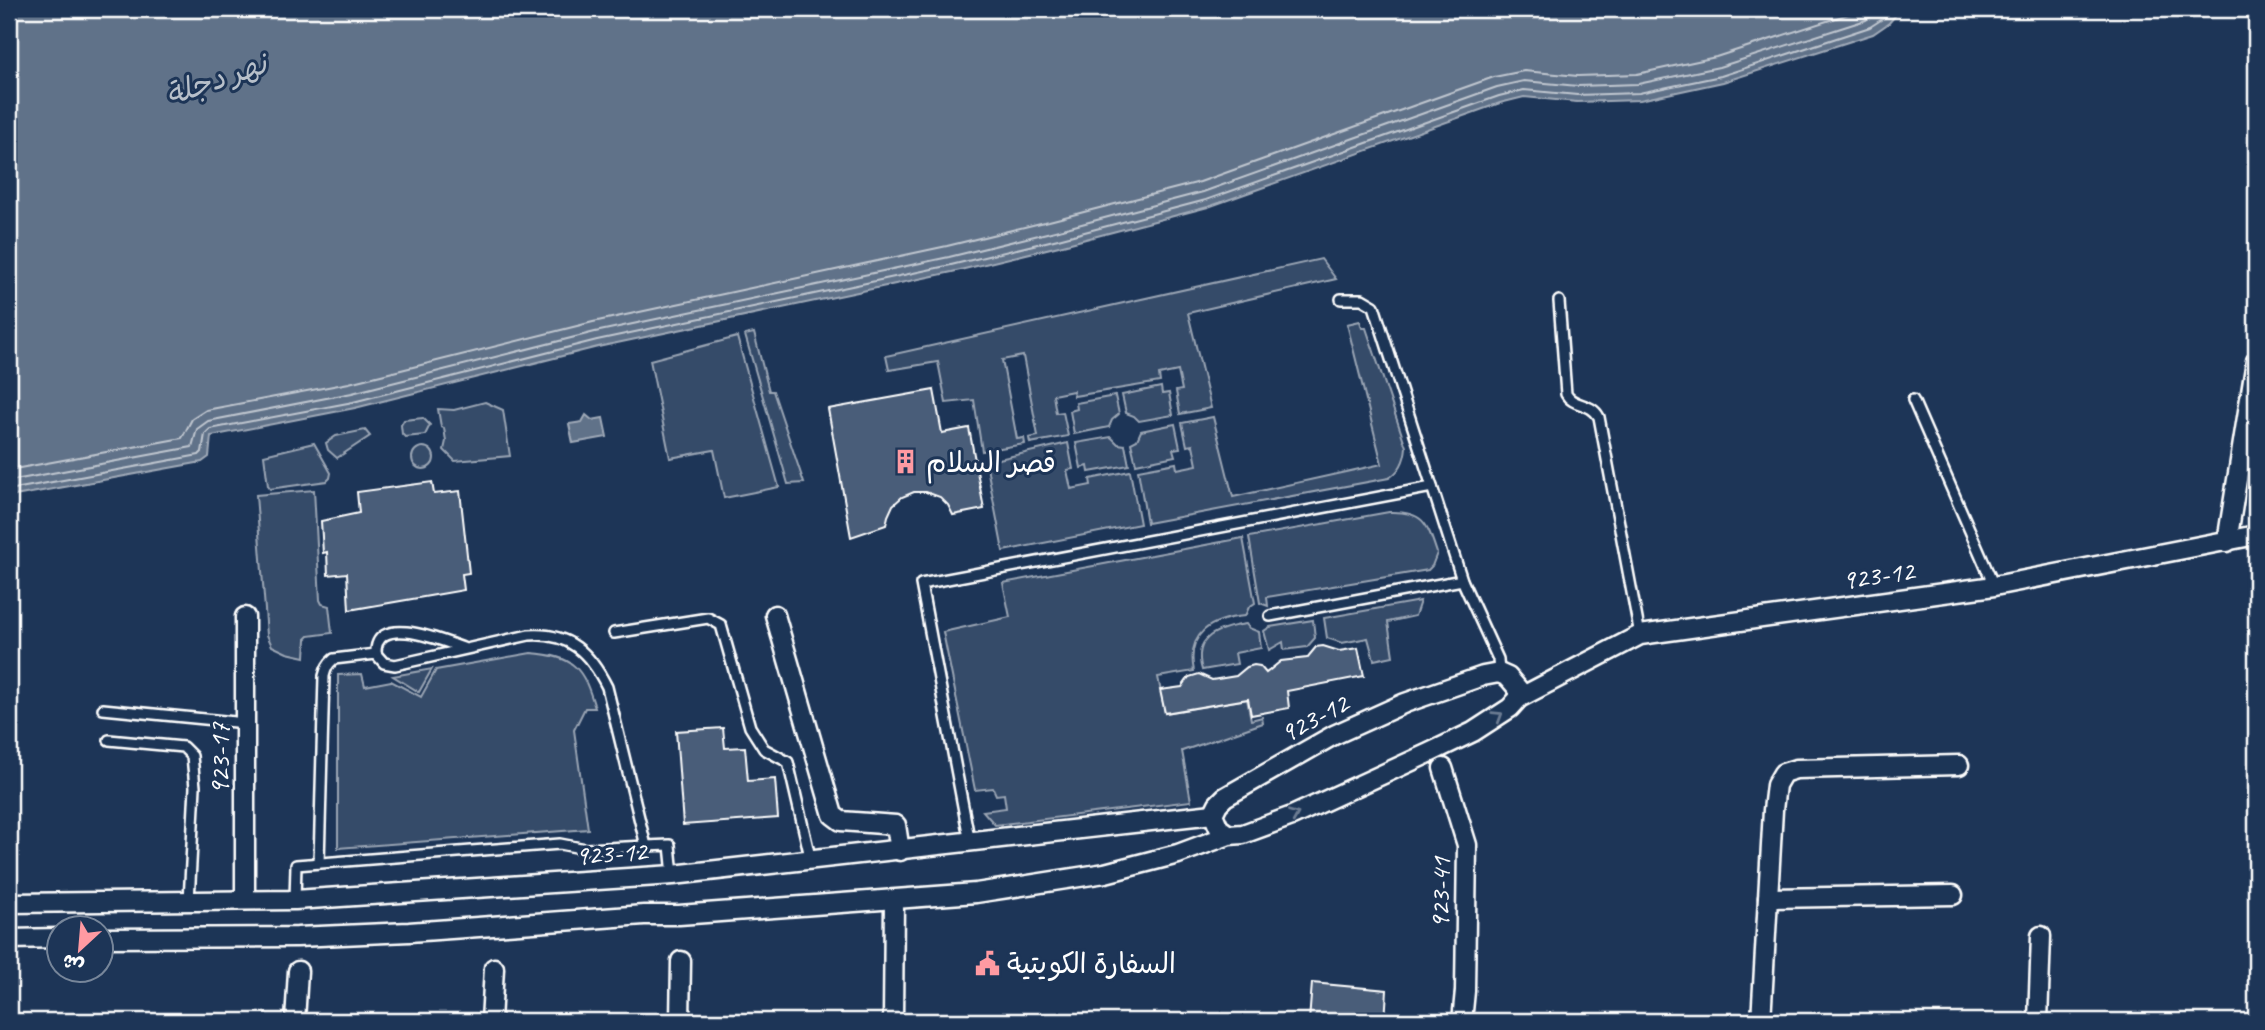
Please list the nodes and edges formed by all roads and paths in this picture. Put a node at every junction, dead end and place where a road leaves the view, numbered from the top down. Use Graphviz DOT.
graph roads {
  1 [pos="1341,299"];
  2 [pos="1559,301"];
  3 [pos="2256,361"];
  4 [pos="1913,400"];
  5 [pos="1433,487"];
  6 [pos="2256,535"];
  7 [pos="2227,542"];
  8 [pos="1462,580"];
  9 [pos="1994,586"];
  10 [pos="775,615"];
  11 [pos="1270,616"];
  12 [pos="245,617"];
  13 [pos="614,633"];
  14 [pos="1640,635"];
  15 [pos="465,649"];
  16 [pos="376,654"];
  17 [pos="1499,673"];
  18 [pos="1519,698"];
  19 [pos="103,709"];
  20 [pos="245,723"];
  21 [pos="109,740"];
  22 [pos="1959,765"];
  23 [pos="1443,768"];
  24 [pos="1213,814"];
  25 [pos="1229,835"];
  26 [pos="970,843"];
  27 [pos="646,846"];
  28 [pos="900,851"];
  29 [pos="811,861"];
  30 [pos="320,863"];
  31 [pos="673,876"];
  32 [pos="1953,895"];
  33 [pos="1768,898"];
  34 [pos="245,900"];
  35 [pos="295,900"];
  36 [pos="894,900"];
  37 [pos="189,901"];
  38 [pos="9,903"];
  39 [pos="2041,936"];
  40 [pos="46,938"];
  41 [pos="116,938"];
  42 [pos="9,939"];
  43 [pos="681,961"];
  44 [pos="494,968"];
  45 [pos="298,971"];
  46 [pos="295,1021"];
  47 [pos="491,1021"];
  48 [pos="680,1021"];
  49 [pos="893,1021"];
  50 [pos="1462,1021"];
  51 [pos="1761,1021"];
  52 [pos="2038,1021"];
  1 -- 5 [label="lane"];
  2 -- 14 [label="lane"];
  3 -- 7 [label="street"];
  4 -- 9 [label="lane"];
  5 -- 8 [label="lane"];
  5 -- 26 [label="lane"];
  6 -- 7 [label="street, 923-12"];
  7 -- 9 [label="street, 923-12"];
  8 -- 11 [label="lane"];
  8 -- 17 [label="lane"];
  9 -- 14 [label="street, 923-12"];
  10 -- 28 [label="street"];
  12 -- 20 [label="street, 923-17"];
  13 -- 29 [label="lane"];
  14 -- 18 [label="street, 923-12"];
  15 -- 16 [label="lane"];
  15 -- 16 [label="lane"];
  15 -- 27 [label="lane"];
  16 -- 30 [label="lane"];
  17 -- 18 [label="street"];
  17 -- 24 [label="street, 923-12"];
  25 -- 18 [label="street, 923-12, one-way"];
  19 -- 20 [label="lane"];
  20 -- 34 [label="street, 923-17"];
  21 -- 37 [label="lane"];
  22 -- 33 [label="street"];
  23 -- 50 [label="street, 923-41"];
  24 -- 25 [label="street"];
  24 -- 26 [label="street, 923-12"];
  25 -- 36 [label="street, 923-12"];
  26 -- 28 [label="street, 923-12"];
  27 -- 30 [label="lane"];
  27 -- 31 [label="lane"];
  28 -- 29 [label="street, 923-12"];
  29 -- 31 [label="street, 923-12"];
  30 -- 35 [label="lane"];
  31 -- 35 [label="street, 923-12"];
  32 -- 33 [label="street"];
  33 -- 51 [label="street"];
  34 -- 35 [label="street, 923-12"];
  34 -- 37 [label="street, 923-12"];
  36 -- 41 [label="street, 923-12"];
  36 -- 49 [label="street"];
  37 -- 38 [label="street, 923-12"];
  39 -- 52 [label="street"];
  40 -- 42 [label="street"];
  43 -- 48 [label="street"];
  44 -- 47 [label="street"];
  45 -- 46 [label="street"];
}
